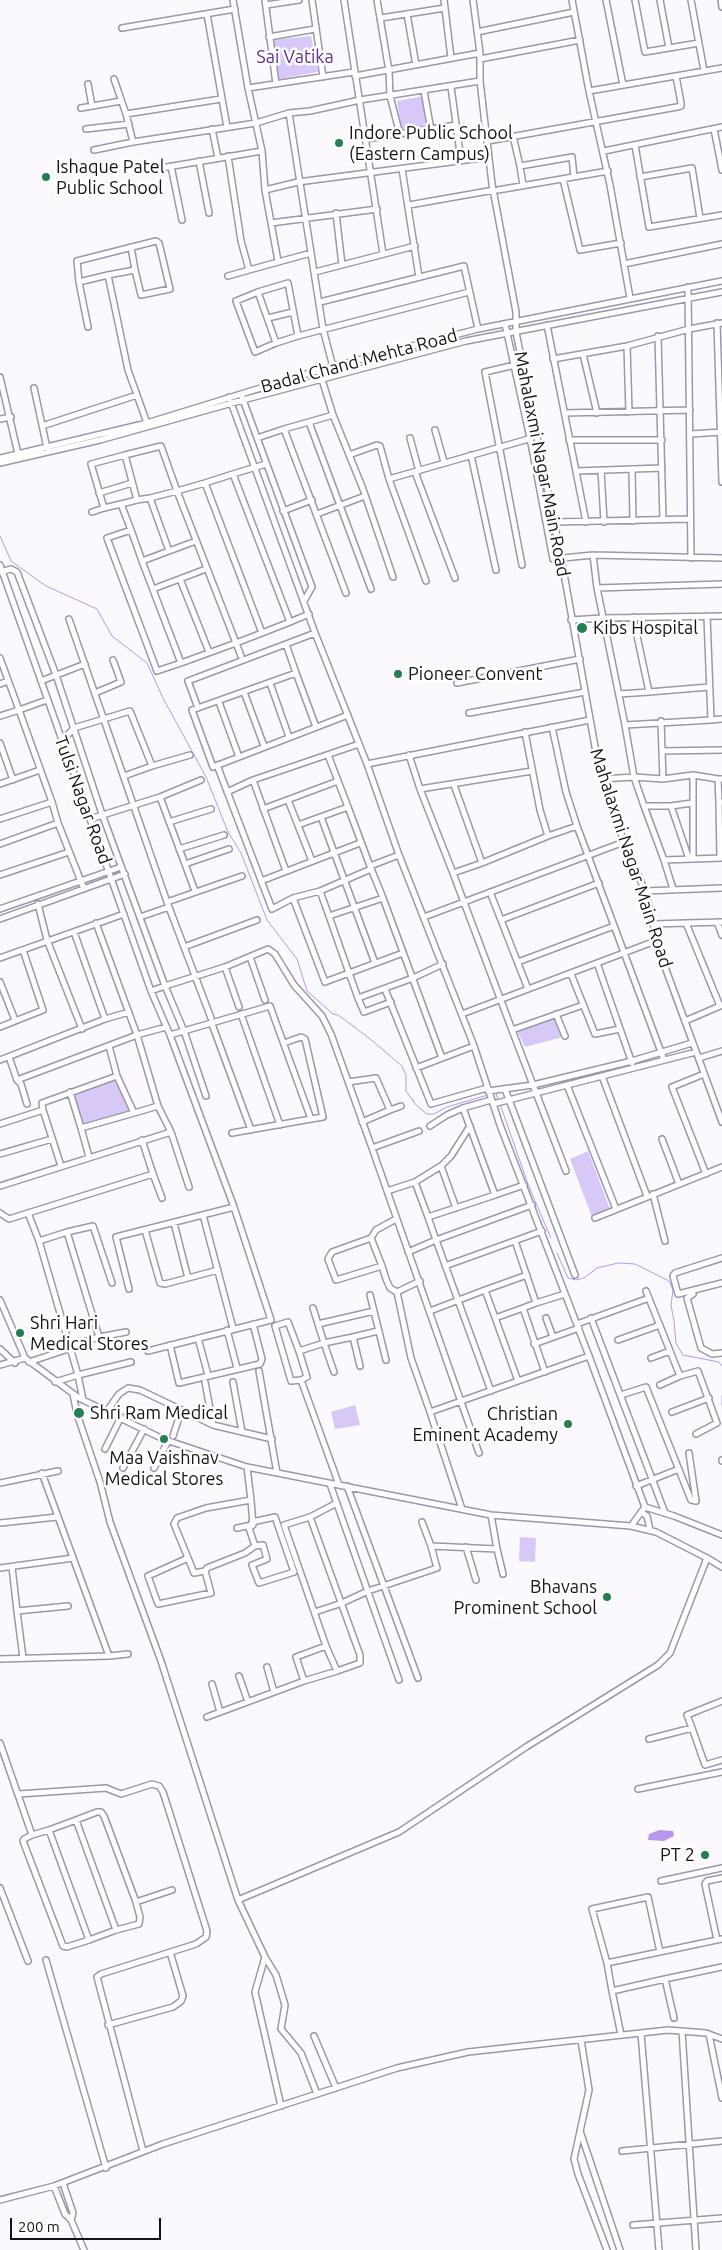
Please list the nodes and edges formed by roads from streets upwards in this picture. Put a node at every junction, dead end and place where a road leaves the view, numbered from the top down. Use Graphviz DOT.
graph roads {
  1 [pos="233,0"];
  2 [pos="299,0"];
  3 [pos="312,0"];
  4 [pos="344,0"];
  5 [pos="377,0"];
  6 [pos="444,0"];
  7 [pos="473,0"];
  8 [pos="572,0"];
  9 [pos="606,0"];
  10 [pos="635,0"];
  11 [pos="660,0"];
  12 [pos="691,0"];
  13 [pos="721,0"];
  14 [pos="265,3"];
  15 [pos="722,7"];
  16 [pos="445,8"];
  17 [pos="235,9"];
  18 [pos="574,12"];
  19 [pos="206,14"];
  20 [pos="407,14"];
  21 [pos="380,18"];
  22 [pos="122,28"];
  23 [pos="315,30"];
  24 [pos="477,32"];
  25 [pos="268,37"];
  26 [pos="580,40"];
  27 [pos="699,43"];
  28 [pos="669,48"];
  29 [pos="480,56"];
  30 [pos="451,58"];
  31 [pos="416,65"];
  32 [pos="722,68"];
  33 [pos="389,71"];
  34 [pos="704,71"];
  35 [pos="355,74"];
  36 [pos="676,76"];
  37 [pos="323,77"];
  38 [pos="114,79"];
  39 [pos="480,81"];
  40 [pos="88,84"];
  41 [pos="276,84"];
  42 [pos="623,85"];
  43 [pos="451,86"];
  44 [pos="248,88"];
  45 [pos="589,90"];
  46 [pos="424,91"];
  47 [pos="390,96"];
  48 [pos="221,99"];
  49 [pos="360,100"];
  50 [pos="120,101"];
  51 [pos="92,106"];
  52 [pos="81,108"];
  53 [pos="289,113"];
  54 [pos="126,114"];
  55 [pos="597,121"];
  56 [pos="256,123"];
  57 [pos="129,124"];
  58 [pos="456,125"];
  59 [pos="227,127"];
  60 [pos="722,127"];
  61 [pos="86,129"];
  62 [pos="212,129"];
  63 [pos="714,129"];
  64 [pos="431,130"];
  65 [pos="400,135"];
  66 [pos="513,136"];
  67 [pos="366,140"];
  68 [pos="488,141"];
  69 [pos="133,142"];
  70 [pos="635,145"];
  71 [pos="94,150"];
  72 [pos="262,150"];
  73 [pos="604,151"];
  74 [pos="228,156"];
  75 [pos="490,157"];
  76 [pos="218,158"];
  77 [pos="461,160"];
  78 [pos="199,161"];
  79 [pos="170,166"];
  80 [pos="520,166"];
  81 [pos="155,169"];
  82 [pos="402,169"];
  83 [pos="722,170"];
  84 [pos="608,171"];
  85 [pos="371,173"];
  86 [pos="574,177"];
  87 [pos="640,177"];
  88 [pos="563,179"];
  89 [pos="298,182"];
  90 [pos="523,185"];
  91 [pos="265,190"];
  92 [pos="496,190"];
  93 [pos="409,205"];
  94 [pos="377,209"];
  95 [pos="209,213"];
  96 [pos="336,213"];
  97 [pos="722,215"];
  98 [pos="304,218"];
  99 [pos="700,218"];
  100 [pos="182,220"];
  101 [pos="271,223"];
  102 [pos="621,243"];
  103 [pos="722,244"];
  104 [pos="414,246"];
  105 [pos="131,247"];
  106 [pos="311,253"];
  107 [pos="383,254"];
  108 [pos="278,261"];
  109 [pos="624,264"];
  110 [pos="342,265"];
  111 [pos="135,270"];
  112 [pos="249,270"];
  113 [pos="315,272"];
  114 [pos="108,275"];
  115 [pos="228,276"];
  116 [pos="420,277"];
  117 [pos="722,281"];
  118 [pos="79,282"];
  119 [pos="688,287"];
  120 [pos="258,292"];
  121 [pos="468,292"];
  122 [pos="722,292"];
  123 [pos="630,298"];
  124 [pos="690,298"];
  125 [pos="320,302"];
  126 [pos="293,312"];
  127 [pos="268,318"];
  128 [pos="516,322"];
  129 [pos="719,323"];
  130 [pos="505,324"];
  131 [pos="547,325"];
  132 [pos="88,327"];
  133 [pos="689,328"];
  134 [pos="323,329"];
  135 [pos="478,329"];
  136 [pos="516,332"];
  137 [pos="507,333"];
  138 [pos="298,336"];
  139 [pos="658,336"];
  140 [pos="276,343"];
  141 [pos="627,346"];
  142 [pos="720,348"];
  143 [pos="583,354"];
  144 [pos="553,358"];
  145 [pos="515,365"];
  146 [pos="333,367"];
  147 [pos="319,370"];
  148 [pos="720,374"];
  149 [pos="0,377"];
  150 [pos="321,379"];
  151 [pos="34,388"];
  152 [pos="136,395"];
  153 [pos="242,397"];
  154 [pos="230,400"];
  155 [pos="721,404"];
  156 [pos="690,410"];
  157 [pos="629,412"];
  158 [pos="662,412"];
  159 [pos="565,413"];
  160 [pos="597,413"];
  161 [pos="333,415"];
  162 [pos="10,418"];
  163 [pos="0,419"];
  164 [pos="309,422"];
  165 [pos="146,423"];
  166 [pos="42,426"];
  167 [pos="284,429"];
  168 [pos="435,430"];
  169 [pos="721,432"];
  170 [pos="691,434"];
  171 [pos="538,437"];
  172 [pos="256,438"];
  173 [pos="410,438"];
  174 [pos="530,438"];
  175 [pos="569,440"];
  176 [pos="662,440"];
  177 [pos="500,446"];
  178 [pos="47,448"];
  179 [pos="18,454"];
  180 [pos="125,455"];
  181 [pos="349,455"];
  182 [pos="472,455"];
  183 [pos="0,458"];
  184 [pos="444,462"];
  185 [pos="0,463"];
  186 [pos="721,463"];
  187 [pos="266,464"];
  188 [pos="254,468"];
  189 [pos="662,468"];
  190 [pos="632,469"];
  191 [pos="601,470"];
  192 [pos="417,471"];
  193 [pos="577,471"];
  194 [pos="233,474"];
  195 [pos="389,479"];
  196 [pos="722,482"];
  197 [pos="132,483"];
  198 [pos="205,483"];
  199 [pos="176,491"];
  200 [pos="100,493"];
  201 [pos="365,496"];
  202 [pos="150,498"];
  203 [pos="138,500"];
  204 [pos="312,500"];
  205 [pos="121,504"];
  206 [pos="340,505"];
  207 [pos="104,508"];
  208 [pos="283,510"];
  209 [pos="92,512"];
  210 [pos="317,514"];
  211 [pos="689,519"];
  212 [pos="663,520"];
  213 [pos="633,521"];
  214 [pos="554,522"];
  215 [pos="586,522"];
  216 [pos="604,522"];
  217 [pos="131,530"];
  218 [pos="196,541"];
  219 [pos="169,551"];
  220 [pos="593,555"];
  221 [pos="561,557"];
  222 [pos="691,558"];
  223 [pos="722,558"];
  224 [pos="142,561"];
  225 [pos="0,564"];
  226 [pos="522,565"];
  227 [pos="206,569"];
  228 [pos="496,570"];
  229 [pos="1,572"];
  230 [pos="393,577"];
  231 [pos="455,578"];
  232 [pos="180,579"];
  233 [pos="426,581"];
  234 [pos="722,584"];
  235 [pos="597,588"];
  236 [pos="153,589"];
  237 [pos="371,589"];
  238 [pos="346,593"];
  239 [pos="304,602"];
  240 [pos="309,614"];
  241 [pos="707,616"];
  242 [pos="722,616"];
  243 [pos="633,617"];
  244 [pos="602,618"];
  245 [pos="69,619"];
  246 [pos="572,620"];
  247 [pos="290,622"];
  248 [pos="262,633"];
  249 [pos="315,633"];
  250 [pos="236,643"];
  251 [pos="286,644"];
  252 [pos="209,652"];
  253 [pos="241,656"];
  254 [pos="0,658"];
  255 [pos="580,659"];
  256 [pos="113,660"];
  257 [pos="181,663"];
  258 [pos="85,664"];
  259 [pos="296,672"];
  260 [pos="56,675"];
  261 [pos="8,681"];
  262 [pos="41,681"];
  263 [pos="270,683"];
  264 [pos="457,683"];
  265 [pos="0,684"];
  266 [pos="709,687"];
  267 [pos="244,692"];
  268 [pos="585,692"];
  269 [pos="649,692"];
  270 [pos="95,693"];
  271 [pos="620,694"];
  272 [pos="47,700"];
  273 [pos="218,702"];
  274 [pos="198,708"];
  275 [pos="19,710"];
  276 [pos="469,713"];
  277 [pos="348,715"];
  278 [pos="0,716"];
  279 [pos="104,718"];
  280 [pos="722,719"];
  281 [pos="590,720"];
  282 [pos="711,720"];
  283 [pos="661,722"];
  284 [pos="625,725"];
  285 [pos="316,727"];
  286 [pos="552,727"];
  287 [pos="74,728"];
  288 [pos="525,732"];
  289 [pos="289,737"];
  290 [pos="62,741"];
  291 [pos="0,743"];
  292 [pos="359,744"];
  293 [pos="264,746"];
  294 [pos="722,750"];
  295 [pos="662,751"];
  296 [pos="190,755"];
  297 [pos="328,755"];
  298 [pos="409,755"];
  299 [pos="239,757"];
  300 [pos="367,764"];
  301 [pos="217,765"];
  302 [pos="152,766"];
  303 [pos="40,770"];
  304 [pos="532,771"];
  305 [pos="693,775"];
  306 [pos="124,776"];
  307 [pos="634,777"];
  308 [pos="602,779"];
  309 [pos="663,779"];
  310 [pos="720,779"];
  311 [pos="14,780"];
  312 [pos="201,780"];
  313 [pos="253,780"];
  314 [pos="338,781"];
  315 [pos="0,784"];
  316 [pos="454,785"];
  317 [pos="420,789"];
  318 [pos="227,792"];
  319 [pos="160,797"];
  320 [pos="288,800"];
  321 [pos="52,802"];
  322 [pos="720,802"];
  323 [pos="692,803"];
  324 [pos="134,806"];
  325 [pos="644,806"];
  326 [pos="671,806"];
  327 [pos="348,807"];
  328 [pos="211,809"];
  329 [pos="263,809"];
  330 [pos="102,814"];
  331 [pos="321,817"];
  332 [pos="0,819"];
  333 [pos="90,819"];
  334 [pos="169,822"];
  335 [pos="58,823"];
  336 [pos="298,825"];
  337 [pos="578,826"];
  338 [pos="224,835"];
  339 [pos="548,836"];
  340 [pos="624,842"];
  341 [pos="360,843"];
  342 [pos="0,844"];
  343 [pos="179,848"];
  344 [pos="229,849"];
  345 [pos="69,852"];
  346 [pos="334,852"];
  347 [pos="588,854"];
  348 [pos="399,855"];
  349 [pos="721,858"];
  350 [pos="664,860"];
  351 [pos="691,860"];
  352 [pos="312,861"];
  353 [pos="482,863"];
  354 [pos="185,864"];
  355 [pos="121,867"];
  356 [pos="371,868"];
  357 [pos="108,870"];
  358 [pos="286,871"];
  359 [pos="453,873"];
  360 [pos="124,874"];
  361 [pos="0,875"];
  362 [pos="242,876"];
  363 [pos="112,879"];
  364 [pos="80,880"];
  365 [pos="345,880"];
  366 [pos="261,881"];
  367 [pos="599,883"];
  368 [pos="722,888"];
  369 [pos="84,889"];
  370 [pos="674,889"];
  371 [pos="195,891"];
  372 [pos="320,891"];
  373 [pos="645,891"];
  374 [pos="490,892"];
  375 [pos="293,898"];
  376 [pos="383,898"];
  377 [pos="463,902"];
  378 [pos="38,904"];
  379 [pos="168,904"];
  380 [pos="356,907"];
  381 [pos="0,909"];
  382 [pos="124,914"];
  383 [pos="329,916"];
  384 [pos="140,917"];
  385 [pos="424,917"];
  386 [pos="0,919"];
  387 [pos="257,920"];
  388 [pos="501,920"];
  389 [pos="719,922"];
  390 [pos="96,923"];
  391 [pos="655,924"];
  392 [pos="686,924"];
  393 [pos="614,926"];
  394 [pos="74,932"];
  395 [pos="722,935"];
  396 [pos="47,940"];
  397 [pos="658,940"];
  398 [pos="184,947"];
  399 [pos="23,950"];
  400 [pos="403,953"];
  401 [pos="625,953"];
  402 [pos="250,957"];
  403 [pos="0,958"];
  404 [pos="518,962"];
  405 [pos="376,963"];
  406 [pos="597,963"];
  407 [pos="443,964"];
  408 [pos="225,967"];
  409 [pos="349,973"];
  410 [pos="571,974"];
  411 [pos="194,976"];
  412 [pos="413,978"];
  413 [pos="0,982"];
  414 [pos="165,986"];
  415 [pos="385,989"];
  416 [pos="528,989"];
  417 [pos="151,991"];
  418 [pos="358,998"];
  419 [pos="501,999"];
  420 [pos="265,1000"];
  421 [pos="391,1002"];
  422 [pos="583,1005"];
  423 [pos="721,1006"];
  424 [pos="239,1007"];
  425 [pos="129,1012"];
  426 [pos="241,1014"];
  427 [pos="462,1014"];
  428 [pos="556,1014"];
  429 [pos="105,1019"];
  430 [pos="15,1020"];
  431 [pos="212,1021"];
  432 [pos="685,1021"];
  433 [pos="0,1027"];
  434 [pos="166,1027"];
  435 [pos="82,1029"];
  436 [pos="620,1029"];
  437 [pos="512,1030"];
  438 [pos="184,1031"];
  439 [pos="137,1035"];
  440 [pos="170,1035"];
  441 [pos="565,1036"];
  442 [pos="284,1043"];
  443 [pos="692,1043"];
  444 [pos="109,1046"];
  445 [pos="474,1046"];
  446 [pos="722,1051"];
  447 [pos="662,1052"];
  448 [pos="696,1052"];
  449 [pos="9,1057"];
  450 [pos="442,1058"];
  451 [pos="699,1058"];
  452 [pos="0,1060"];
  453 [pos="664,1060"];
  454 [pos="632,1061"];
  455 [pos="416,1068"];
  456 [pos="634,1068"];
  457 [pos="704,1074"];
  458 [pos="117,1076"];
  459 [pos="602,1076"];
  460 [pos="17,1080"];
  461 [pos="348,1082"];
  462 [pos="533,1085"];
  463 [pos="567,1085"];
  464 [pos="506,1089"];
  465 [pos="70,1092"];
  466 [pos="536,1093"];
  467 [pos="206,1096"];
  468 [pos="491,1097"];
  469 [pos="506,1100"];
  470 [pos="27,1104"];
  471 [pos="158,1106"];
  472 [pos="401,1106"];
  473 [pos="463,1108"];
  474 [pos="43,1110"];
  475 [pos="390,1110"];
  476 [pos="134,1113"];
  477 [pos="310,1119"];
  478 [pos="362,1122"];
  479 [pos="722,1122"];
  480 [pos="0,1124"];
  481 [pos="280,1125"];
  482 [pos="430,1126"];
  483 [pos="470,1126"];
  484 [pos="81,1128"];
  485 [pos="251,1130"];
  486 [pos="419,1131"];
  487 [pos="171,1132"];
  488 [pos="232,1133"];
  489 [pos="52,1139"];
  490 [pos="662,1139"];
  491 [pos="142,1140"];
  492 [pos="372,1148"];
  493 [pos="0,1154"];
  494 [pos="89,1157"];
  495 [pos="61,1166"];
  496 [pos="440,1166"];
  497 [pos="722,1167"];
  498 [pos="566,1171"];
  499 [pos="153,1174"];
  500 [pos="706,1174"];
  501 [pos="415,1182"];
  502 [pos="679,1184"];
  503 [pos="524,1185"];
  504 [pos="0,1186"];
  505 [pos="189,1187"];
  506 [pos="387,1192"];
  507 [pos="653,1194"];
  508 [pos="495,1195"];
  509 [pos="647,1196"];
  510 [pos="162,1198"];
  511 [pos="532,1205"];
  512 [pos="234,1207"];
  513 [pos="456,1208"];
  514 [pos="616,1209"];
  515 [pos="0,1213"];
  516 [pos="28,1213"];
  517 [pos="203,1215"];
  518 [pos="428,1218"];
  519 [pos="595,1218"];
  520 [pos="396,1219"];
  521 [pos="174,1223"];
  522 [pos="145,1230"];
  523 [pos="542,1231"];
  524 [pos="67,1232"];
  525 [pos="371,1238"];
  526 [pos="436,1240"];
  527 [pos="39,1241"];
  528 [pos="515,1241"];
  529 [pos="665,1241"];
  530 [pos="408,1252"];
  531 [pos="722,1258"];
  532 [pos="382,1266"];
  533 [pos="445,1266"];
  534 [pos="218,1270"];
  535 [pos="527,1275"];
  536 [pos="575,1275"];
  537 [pos="188,1278"];
  538 [pos="420,1281"];
  539 [pos="112,1283"];
  540 [pos="722,1285"];
  541 [pos="129,1289"];
  542 [pos="485,1290"];
  543 [pos="646,1291"];
  544 [pos="397,1292"];
  545 [pos="565,1294"];
  546 [pos="370,1295"];
  547 [pos="649,1298"];
  548 [pos="0,1300"];
  549 [pos="459,1300"];
  550 [pos="536,1303"];
  551 [pos="313,1308"];
  552 [pos="522,1308"];
  553 [pos="374,1311"];
  554 [pos="430,1311"];
  555 [pos="495,1318"];
  556 [pos="546,1318"];
  557 [pos="591,1318"];
  558 [pos="253,1324"];
  559 [pos="318,1324"];
  560 [pos="660,1325"];
  561 [pos="578,1326"];
  562 [pos="233,1328"];
  563 [pos="227,1330"];
  564 [pos="378,1330"];
  565 [pos="126,1332"];
  566 [pos="99,1337"];
  567 [pos="353,1337"];
  568 [pos="553,1337"];
  569 [pos="198,1338"];
  570 [pos="618,1340"];
  571 [pos="324,1343"];
  572 [pos="534,1344"];
  573 [pos="170,1345"];
  574 [pos="71,1347"];
  575 [pos="0,1349"];
  576 [pos="299,1351"];
  577 [pos="670,1351"];
  578 [pos="148,1352"];
  579 [pos="722,1353"];
  580 [pos="589,1356"];
  581 [pos="650,1358"];
  582 [pos="27,1360"];
  583 [pos="386,1360"];
  584 [pos="131,1362"];
  585 [pos="15,1363"];
  586 [pos="0,1365"];
  587 [pos="360,1366"];
  588 [pos="237,1368"];
  589 [pos="259,1371"];
  590 [pos="334,1372"];
  591 [pos="545,1372"];
  592 [pos="78,1375"];
  593 [pos="208,1375"];
  594 [pos="680,1376"];
  595 [pos="301,1380"];
  596 [pos="518,1381"];
  597 [pos="55,1382"];
  598 [pos="205,1382"];
  599 [pos="233,1382"];
  600 [pos="660,1385"];
  601 [pos="492,1391"];
  602 [pos="73,1394"];
  603 [pos="621,1395"];
  604 [pos="708,1398"];
  605 [pos="83,1400"];
  606 [pos="463,1402"];
  607 [pos="107,1411"];
  608 [pos="181,1411"];
  609 [pos="430,1412"];
  610 [pos="672,1412"];
  611 [pos="121,1417"];
  612 [pos="213,1426"];
  613 [pos="144,1429"];
  614 [pos="242,1432"];
  615 [pos="696,1434"];
  616 [pos="173,1436"];
  617 [pos="272,1439"];
  618 [pos="168,1441"];
  619 [pos="105,1449"];
  620 [pos="479,1453"];
  621 [pos="690,1453"];
  622 [pos="247,1467"];
  623 [pos="123,1468"];
  624 [pos="154,1468"];
  625 [pos="679,1469"];
  626 [pos="58,1471"];
  627 [pos="42,1473"];
  628 [pos="277,1473"];
  629 [pos="652,1479"];
  630 [pos="0,1483"];
  631 [pos="330,1484"];
  632 [pos="339,1485"];
  633 [pos="347,1486"];
  634 [pos="636,1486"];
  635 [pos="250,1500"];
  636 [pos="337,1503"];
  637 [pos="462,1509"];
  638 [pos="643,1510"];
  639 [pos="665,1514"];
  640 [pos="491,1515"];
  641 [pos="57,1516"];
  642 [pos="310,1517"];
  643 [pos="422,1522"];
  644 [pos="0,1523"];
  645 [pos="252,1523"];
  646 [pos="631,1526"];
  647 [pos="237,1528"];
  648 [pos="650,1530"];
  649 [pos="722,1535"];
  650 [pos="255,1546"];
  651 [pos="430,1546"];
  652 [pos="466,1547"];
  653 [pos="497,1549"];
  654 [pos="72,1558"];
  655 [pos="188,1558"];
  656 [pos="707,1558"];
  657 [pos="12,1567"];
  658 [pos="722,1567"];
  659 [pos="0,1568"];
  660 [pos="205,1571"];
  661 [pos="503,1574"];
  662 [pos="476,1580"];
  663 [pos="384,1585"];
  664 [pos="368,1591"];
  665 [pos="342,1603"];
  666 [pos="68,1606"];
  667 [pos="17,1611"];
  668 [pos="315,1612"];
  669 [pos="326,1646"];
  670 [pos="128,1654"];
  671 [pos="109,1656"];
  672 [pos="23,1658"];
  673 [pos="0,1659"];
  674 [pos="266,1667"];
  675 [pos="337,1671"];
  676 [pos="239,1676"];
  677 [pos="418,1678"];
  678 [pos="399,1680"];
  679 [pos="304,1682"];
  680 [pos="212,1684"];
  681 [pos="274,1692"];
  682 [pos="248,1702"];
  683 [pos="721,1703"];
  684 [pos="220,1712"];
  685 [pos="207,1717"];
  686 [pos="692,1728"];
  687 [pos="650,1739"];
  688 [pos="0,1744"];
  689 [pos="722,1760"];
  690 [pos="722,1772"];
  691 [pos="638,1789"];
  692 [pos="19,1794"];
  693 [pos="76,1820"];
  694 [pos="49,1830"];
  695 [pos="32,1835"];
  696 [pos="722,1868"];
  697 [pos="722,1878"];
  698 [pos="661,1881"];
  699 [pos="0,1888"];
  700 [pos="172,1890"];
  701 [pos="238,1900"];
  702 [pos="136,1902"];
  703 [pos="116,1930"];
  704 [pos="719,1939"];
  705 [pos="89,1940"];
  706 [pos="170,1952"];
  707 [pos="660,1952"];
  708 [pos="265,1957"];
  709 [pos="46,1960"];
  710 [pos="28,1961"];
  711 [pos="607,1963"];
  712 [pos="722,1967"];
  713 [pos="665,1979"];
  714 [pos="612,1991"];
  715 [pos="674,2018"];
  716 [pos="108,2025"];
  717 [pos="682,2031"];
  718 [pos="641,2033"];
  719 [pos="710,2034"];
  720 [pos="621,2035"];
  721 [pos="314,2036"];
  722 [pos="722,2039"];
  723 [pos="581,2040"];
  724 [pos="336,2088"];
  725 [pos="317,2094"];
  726 [pos="722,2098"];
  727 [pos="281,2106"];
  728 [pos="580,2131"];
  729 [pos="722,2142"];
  730 [pos="689,2146"];
  731 [pos="652,2148"];
  732 [pos="143,2151"];
  733 [pos="622,2151"];
  734 [pos="106,2168"];
  735 [pos="63,2183"];
  736 [pos="54,2186"];
  737 [pos="0,2200"];
  738 [pos="722,2218"];
  739 [pos="71,2220"];
  740 [pos="695,2220"];
  741 [pos="633,2224"];
  742 [pos="657,2224"];
  743 [pos="84,2250"];
  744 [pos="607,2250"];
  745 [pos="620,2250"];
  746 [pos="660,2250"];
  747 [pos="696,2250"];
  1 -- 17 [label="street"];
  2 -- 14 [label="street"];
  3 -- 23 [label="street"];
  4 -- 35 [label="street"];
  5 -- 21 [label="street"];
  6 -- 16 [label="street"];
  7 -- 24 [label="street, Mahalaxmi Nagar Main Road"];
  8 -- 18 [label="street"];
  9 -- 42 [label="street"];
  10 -- 28 [label="street"];
  11 -- 28 [label="street"];
  12 -- 27 [label="street"];
  13 -- 15 [label="street"];
  14 -- 25 [label="street"];
  16 -- 20 [label="street"];
  16 -- 30 [label="street"];
  17 -- 19 [label="street"];
  17 -- 44 [label="street"];
  18 -- 24 [label="street"];
  18 -- 26 [label="street"];
  19 -- 22 [label="street"];
  19 -- 48 [label="street"];
  20 -- 21 [label="street"];
  20 -- 31 [label="street"];
  21 -- 33 [label="street"];
  23 -- 25 [label="street"];
  23 -- 37 [label="street"];
  24 -- 29 [label="street, Mahalaxmi Nagar Main Road"];
  25 -- 41 [label="street"];
  26 -- 29 [label="street"];
  26 -- 45 [label="street"];
  27 -- 28 [label="street"];
  27 -- 34 [label="street"];
  29 -- 30 [label="street"];
  29 -- 39 [label="street, Mahalaxmi Nagar Main Road"];
  30 -- 31 [label="street"];
  31 -- 33 [label="street"];
  32 -- 34 [label="street"];
  33 -- 35 [label="street"];
  33 -- 47 [label="street"];
  34 -- 36 [label="street"];
  35 -- 37 [label="street"];
  35 -- 49 [label="street"];
  36 -- 42 [label="street"];
  36 -- 55 [label="street"];
  37 -- 41 [label="street"];
  38 -- 50 [label="street"];
  39 -- 43 [label="street"];
  39 -- 68 [label="street, Mahalaxmi Nagar Main Road"];
  40 -- 51 [label="street"];
  41 -- 44 [label="street"];
  42 -- 45 [label="street"];
  43 -- 46 [label="street"];
  43 -- 58 [label="street"];
  44 -- 56 [label="street"];
  45 -- 55 [label="street"];
  46 -- 47 [label="street"];
  46 -- 64 [label="street"];
  47 -- 49 [label="street"];
  47 -- 65 [label="street"];
  48 -- 54 [label="street"];
  48 -- 59 [label="street"];
  49 -- 53 [label="street"];
  49 -- 67 [label="street"];
  50 -- 51 [label="street"];
  50 -- 54 [label="street"];
  51 -- 52 [label="street"];
  53 -- 56 [label="street"];
  53 -- 89 [label="street"];
  54 -- 57 [label="street"];
  55 -- 66 [label="street"];
  55 -- 73 [label="street"];
  56 -- 59 [label="street"];
  56 -- 72 [label="street"];
  57 -- 61 [label="street"];
  57 -- 69 [label="street"];
  58 -- 64 [label="street"];
  58 -- 77 [label="street"];
  59 -- 62 [label="street"];
  60 -- 63 [label="street"];
  62 -- 69 [label="street"];
  62 -- 76 [label="street"];
  63 -- 70 [label="street"];
  63 -- 83 [label="street"];
  64 -- 65 [label="street"];
  65 -- 67 [label="street"];
  66 -- 68 [label="street"];
  66 -- 80 [label="street"];
  67 -- 85 [label="street"];
  68 -- 75 [label="street, Mahalaxmi Nagar Main Road"];
  69 -- 71 [label="street"];
  70 -- 73 [label="street"];
  70 -- 87 [label="street"];
  72 -- 74 [label="street"];
  72 -- 91 [label="street"];
  73 -- 84 [label="street"];
  74 -- 76 [label="street"];
  74 -- 112 [label="street"];
  75 -- 77 [label="street"];
  75 -- 92 [label="street, Mahalaxmi Nagar Main Road"];
  76 -- 78 [label="street"];
  77 -- 82 [label="street"];
  78 -- 79 [label="street"];
  78 -- 95 [label="street"];
  79 -- 81 [label="street"];
  79 -- 100 [label="street"];
  80 -- 86 [label="street"];
  80 -- 90 [label="street"];
  82 -- 85 [label="street"];
  82 -- 93 [label="street"];
  84 -- 86 [label="street"];
  84 -- 102 [label="street"];
  85 -- 89 [label="street"];
  85 -- 94 [label="street"];
  86 -- 88 [label="street"];
  87 -- 99 [label="street"];
  87 -- 99 [label="street"];
  88 -- 90 [label="street"];
  88 -- 102 [label="street"];
  89 -- 91 [label="street"];
  89 -- 98 [label="street"];
  90 -- 92 [label="street"];
  91 -- 101 [label="street"];
  92 -- 93 [label="street"];
  92 -- 128 [label="street, Mahalaxmi Nagar Main Road"];
  93 -- 104 [label="street"];
  94 -- 96 [label="street"];
  94 -- 107 [label="street"];
  96 -- 98 [label="street"];
  96 -- 110 [label="street"];
  97 -- 99 [label="street"];
  98 -- 101 [label="street"];
  98 -- 106 [label="street"];
  101 -- 108 [label="street"];
  102 -- 109 [label="street"];
  103 -- 109 [label="street"];
  104 -- 107 [label="street"];
  104 -- 116 [label="street"];
  105 -- 111 [label="street"];
  105 -- 111 [label="street"];
  105 -- 118 [label="street"];
  106 -- 108 [label="street"];
  106 -- 113 [label="street"];
  107 -- 110 [label="street"];
  108 -- 112 [label="street"];
  109 -- 123 [label="street"];
  110 -- 113 [label="street"];
  111 -- 114 [label="street"];
  112 -- 115 [label="street"];
  113 -- 125 [label="street"];
  114 -- 118 [label="street"];
  114 -- 152 [label="street"];
  116 -- 121 [label="street"];
  116 -- 125 [label="street"];
  117 -- 119 [label="street, Badal Chand Mehta Road"];
  118 -- 132 [label="street"];
  119 -- 123 [label="street, Badal Chand Mehta Road"];
  119 -- 124 [label="street"];
  120 -- 126 [label="street"];
  120 -- 127 [label="street"];
  120 -- 140 [label="street"];
  121 -- 134 [label="street"];
  121 -- 135 [label="street"];
  122 -- 124 [label="street"];
  123 -- 128 [label="street, Badal Chand Mehta Road"];
  124 -- 131 [label="street"];
  124 -- 133 [label="street"];
  125 -- 134 [label="street"];
  126 -- 127 [label="street"];
  126 -- 138 [label="street"];
  127 -- 140 [label="street"];
  128 -- 130 [label="street, Badal Chand Mehta Road"];
  128 -- 136 [label="street, Mahalaxmi Nagar Main Road"];
  129 -- 133 [label="street"];
  129 -- 142 [label="street"];
  130 -- 135 [label="street, Badal Chand Mehta Road"];
  130 -- 137 [label="street"];
  131 -- 136 [label="street"];
  131 -- 144 [label="street"];
  133 -- 139 [label="street"];
  133 -- 156 [label="street"];
  134 -- 138 [label="street"];
  134 -- 146 [label="street"];
  135 -- 146 [label="street, Badal Chand Mehta Road"];
  136 -- 137 [label="street"];
  136 -- 171 [label="street, Mahalaxmi Nagar Main Road"];
  137 -- 145 [label="street"];
  137 -- 150 [label="street"];
  138 -- 140 [label="street"];
  139 -- 141 [label="street"];
  139 -- 158 [label="street"];
  141 -- 143 [label="street"];
  141 -- 157 [label="street"];
  142 -- 148 [label="street"];
  143 -- 144 [label="street"];
  143 -- 160 [label="street"];
  144 -- 159 [label="street"];
  145 -- 174 [label="street"];
  145 -- 177 [label="street"];
  146 -- 147 [label="street, Badal Chand Mehta Road"];
  147 -- 150 [label="street"];
  147 -- 153 [label="street, Badal Chand Mehta Road"];
  148 -- 155 [label="street"];
  149 -- 162 [label="street"];
  150 -- 153 [label="street"];
  150 -- 161 [label="street"];
  151 -- 166 [label="street"];
  152 -- 165 [label="street"];
  152 -- 166 [label="street"];
  153 -- 154 [label="street, Badal Chand Mehta Road"];
  153 -- 172 [label="street"];
  154 -- 165 [label="street, Badal Chand Mehta Road"];
  154 -- 185 [label="street"];
  154 -- 188 [label="street"];
  155 -- 169 [label="street"];
  156 -- 158 [label="street"];
  156 -- 170 [label="street"];
  157 -- 158 [label="street"];
  157 -- 160 [label="street"];
  158 -- 176 [label="street"];
  159 -- 160 [label="street"];
  159 -- 175 [label="street"];
  161 -- 164 [label="street"];
  161 -- 181 [label="street"];
  162 -- 163 [label="street"];
  162 -- 179 [label="street"];
  164 -- 167 [label="street"];
  164 -- 206 [label="street"];
  165 -- 178 [label="street, Badal Chand Mehta Road"];
  166 -- 178 [label="street"];
  167 -- 172 [label="street"];
  167 -- 204 [label="street"];
  168 -- 184 [label="street"];
  169 -- 170 [label="street"];
  169 -- 186 [label="street"];
  170 -- 211 [label="street"];
  171 -- 174 [label="street"];
  171 -- 214 [label="street, Mahalaxmi Nagar Main Road"];
  172 -- 187 [label="street"];
  173 -- 192 [label="street"];
  174 -- 177 [label="street"];
  174 -- 221 [label="street"];
  175 -- 176 [label="street"];
  175 -- 193 [label="street"];
  176 -- 189 [label="street"];
  177 -- 182 [label="street"];
  177 -- 226 [label="street"];
  178 -- 179 [label="street, Badal Chand Mehta Road"];
  179 -- 183 [label="street, Badal Chand Mehta Road"];
  180 -- 197 [label="street"];
  180 -- 199 [label="street"];
  180 -- 200 [label="street"];
  181 -- 195 [label="street"];
  181 -- 201 [label="street"];
  182 -- 184 [label="street"];
  182 -- 228 [label="street"];
  184 -- 192 [label="street"];
  186 -- 196 [label="street"];
  187 -- 188 [label="street"];
  187 -- 208 [label="street"];
  188 -- 194 [label="street"];
  188 -- 239 [label="street"];
  189 -- 190 [label="street"];
  189 -- 212 [label="street"];
  190 -- 191 [label="street"];
  190 -- 213 [label="street"];
  191 -- 193 [label="street"];
  191 -- 216 [label="street"];
  192 -- 195 [label="street"];
  192 -- 231 [label="street"];
  193 -- 215 [label="street"];
  194 -- 198 [label="street"];
  194 -- 247 [label="street"];
  195 -- 233 [label="street"];
  197 -- 200 [label="street"];
  197 -- 203 [label="street"];
  198 -- 199 [label="street"];
  198 -- 248 [label="street"];
  199 -- 202 [label="street"];
  199 -- 218 [label="street"];
  200 -- 207 [label="street"];
  201 -- 206 [label="street"];
  201 -- 230 [label="street"];
  202 -- 203 [label="street"];
  202 -- 219 [label="street"];
  203 -- 205 [label="street"];
  204 -- 208 [label="street"];
  204 -- 210 [label="street"];
  205 -- 207 [label="street"];
  205 -- 217 [label="street"];
  206 -- 210 [label="street"];
  206 -- 237 [label="street"];
  207 -- 209 [label="street"];
  208 -- 239 [label="street"];
  210 -- 238 [label="street"];
  211 -- 212 [label="street"];
  211 -- 222 [label="street"];
  212 -- 213 [label="street"];
  213 -- 216 [label="street"];
  214 -- 215 [label="street"];
  214 -- 221 [label="street, Mahalaxmi Nagar Main Road"];
  215 -- 216 [label="street"];
  217 -- 224 [label="street"];
  217 -- 257 [label="street"];
  218 -- 219 [label="street"];
  218 -- 227 [label="street"];
  219 -- 224 [label="street"];
  220 -- 221 [label="street"];
  220 -- 222 [label="street"];
  220 -- 235 [label="street"];
  221 -- 246 [label="street, Mahalaxmi Nagar Main Road"];
  222 -- 223 [label="street"];
  224 -- 236 [label="street"];
  225 -- 229 [label="street, Tulsi Nagar Road"];
  227 -- 232 [label="street"];
  227 -- 250 [label="street"];
  229 -- 260 [label="street"];
  229 -- 262 [label="street, Tulsi Nagar Road"];
  232 -- 236 [label="street"];
  232 -- 252 [label="street"];
  234 -- 235 [label="street"];
  235 -- 244 [label="street"];
  236 -- 257 [label="street"];
  239 -- 240 [label="street"];
  240 -- 247 [label="street"];
  240 -- 249 [label="street"];
  241 -- 242 [label="street"];
  241 -- 243 [label="street"];
  241 -- 266 [label="street"];
  243 -- 244 [label="street"];
  243 -- 269 [label="street"];
  244 -- 246 [label="street"];
  244 -- 271 [label="street"];
  245 -- 258 [label="street"];
  246 -- 255 [label="street, Mahalaxmi Nagar Main Road"];
  247 -- 248 [label="street"];
  248 -- 250 [label="street"];
  249 -- 251 [label="street"];
  249 -- 277 [label="street"];
  250 -- 252 [label="street"];
  250 -- 253 [label="street"];
  251 -- 259 [label="street"];
  251 -- 274 [label="street"];
  252 -- 257 [label="street"];
  254 -- 261 [label="street"];
  255 -- 264 [label="street"];
  255 -- 268 [label="street, Mahalaxmi Nagar Main Road"];
  256 -- 270 [label="street"];
  258 -- 260 [label="street"];
  258 -- 270 [label="street"];
  259 -- 263 [label="street"];
  259 -- 285 [label="street"];
  260 -- 262 [label="street"];
  260 -- 287 [label="street"];
  261 -- 265 [label="street"];
  261 -- 275 [label="street"];
  262 -- 272 [label="street, Tulsi Nagar Road"];
  263 -- 267 [label="street"];
  263 -- 289 [label="street"];
  266 -- 269 [label="street"];
  266 -- 282 [label="street"];
  267 -- 273 [label="street"];
  267 -- 293 [label="street"];
  268 -- 276 [label="street"];
  268 -- 281 [label="street, Mahalaxmi Nagar Main Road"];
  269 -- 271 [label="street"];
  270 -- 279 [label="street"];
  271 -- 284 [label="street"];
  272 -- 275 [label="street"];
  272 -- 290 [label="street, Tulsi Nagar Road"];
  273 -- 274 [label="street"];
  273 -- 299 [label="street"];
  274 -- 301 [label="street"];
  275 -- 278 [label="street"];
  275 -- 303 [label="street"];
  277 -- 285 [label="street"];
  277 -- 292 [label="street"];
  279 -- 287 [label="street"];
  279 -- 302 [label="street"];
  279 -- 306 [label="street"];
  280 -- 282 [label="street"];
  281 -- 286 [label="street"];
  281 -- 308 [label="street, Mahalaxmi Nagar Main Road"];
  282 -- 283 [label="street"];
  283 -- 284 [label="street"];
  283 -- 295 [label="street"];
  284 -- 307 [label="street"];
  285 -- 289 [label="street"];
  286 -- 288 [label="street"];
  286 -- 337 [label="street"];
  287 -- 290 [label="street"];
  287 -- 330 [label="street"];
  288 -- 298 [label="street"];
  288 -- 304 [label="street"];
  289 -- 293 [label="street"];
  290 -- 333 [label="street, Tulsi Nagar Road"];
  291 -- 311 [label="street"];
  292 -- 297 [label="street"];
  292 -- 300 [label="street"];
  293 -- 299 [label="street"];
  294 -- 295 [label="street"];
  295 -- 309 [label="street"];
  296 -- 302 [label="street"];
  297 -- 313 [label="street"];
  297 -- 314 [label="street"];
  298 -- 300 [label="street"];
  298 -- 317 [label="street"];
  299 -- 301 [label="street"];
  300 -- 348 [label="street"];
  301 -- 318 [label="street"];
  302 -- 306 [label="street"];
  303 -- 311 [label="street"];
  303 -- 321 [label="street"];
  304 -- 316 [label="street"];
  304 -- 339 [label="street"];
  305 -- 309 [label="street"];
  305 -- 310 [label="street"];
  305 -- 323 [label="street"];
  306 -- 324 [label="street"];
  307 -- 308 [label="street"];
  307 -- 309 [label="street"];
  307 -- 325 [label="street"];
  308 -- 340 [label="street, Mahalaxmi Nagar Main Road"];
  310 -- 322 [label="street"];
  311 -- 315 [label="street"];
  312 -- 319 [label="street"];
  313 -- 318 [label="street"];
  313 -- 329 [label="street"];
  314 -- 320 [label="street"];
  314 -- 327 [label="street"];
  316 -- 317 [label="street"];
  316 -- 353 [label="street"];
  317 -- 359 [label="street"];
  318 -- 366 [label="street"];
  319 -- 324 [label="street"];
  319 -- 334 [label="street"];
  320 -- 329 [label="street"];
  320 -- 336 [label="street"];
  321 -- 332 [label="street"];
  321 -- 335 [label="street"];
  322 -- 349 [label="street"];
  323 -- 326 [label="street"];
  323 -- 351 [label="street"];
  324 -- 330 [label="street"];
  324 -- 379 [label="street"];
  325 -- 326 [label="street"];
  325 -- 350 [label="street"];
  326 -- 351 [label="street"];
  327 -- 331 [label="street"];
  327 -- 341 [label="street"];
  328 -- 334 [label="street"];
  329 -- 358 [label="street"];
  330 -- 333 [label="street"];
  330 -- 355 [label="street"];
  331 -- 336 [label="street"];
  331 -- 346 [label="street"];
  333 -- 357 [label="street, Tulsi Nagar Road"];
  334 -- 343 [label="street"];
  335 -- 342 [label="street"];
  335 -- 345 [label="street"];
  336 -- 352 [label="street"];
  337 -- 339 [label="street"];
  337 -- 347 [label="street"];
  338 -- 343 [label="street"];
  339 -- 353 [label="street"];
  340 -- 347 [label="street"];
  340 -- 373 [label="street, Mahalaxmi Nagar Main Road"];
  341 -- 346 [label="street"];
  341 -- 356 [label="street"];
  343 -- 354 [label="street"];
  344 -- 354 [label="street"];
  345 -- 361 [label="street"];
  345 -- 364 [label="street"];
  346 -- 352 [label="street"];
  346 -- 365 [label="street"];
  347 -- 367 [label="street"];
  347 -- 374 [label="street"];
  348 -- 356 [label="street"];
  348 -- 385 [label="street"];
  349 -- 351 [label="street"];
  350 -- 351 [label="street"];
  350 -- 370 [label="street"];
  352 -- 358 [label="street"];
  353 -- 359 [label="street"];
  354 -- 371 [label="street"];
  355 -- 357 [label="street"];
  355 -- 360 [label="street"];
  356 -- 365 [label="street"];
  356 -- 376 [label="street"];
  357 -- 363 [label="street, Tulsi Nagar Road"];
  357 -- 364 [label="street"];
  358 -- 366 [label="street"];
  359 -- 377 [label="street"];
  360 -- 363 [label="street"];
  360 -- 384 [label="street"];
  362 -- 371 [label="street"];
  363 -- 369 [label="street"];
  363 -- 382 [label="street, Tulsi Nagar Road"];
  364 -- 369 [label="street"];
  364 -- 381 [label="street"];
  365 -- 372 [label="street"];
  365 -- 380 [label="street"];
  366 -- 375 [label="street"];
  367 -- 388 [label="street"];
  367 -- 393 [label="street"];
  368 -- 370 [label="street"];
  369 -- 378 [label="street"];
  370 -- 373 [label="street"];
  371 -- 379 [label="street"];
  372 -- 375 [label="street"];
  372 -- 383 [label="street"];
  373 -- 391 [label="street, Mahalaxmi Nagar Main Road"];
  374 -- 377 [label="street"];
  374 -- 388 [label="street"];
  375 -- 409 [label="street"];
  376 -- 380 [label="street"];
  376 -- 400 [label="street"];
  377 -- 385 [label="street"];
  377 -- 419 [label="street"];
  378 -- 386 [label="street"];
  378 -- 396 [label="street"];
  379 -- 384 [label="street"];
  379 -- 398 [label="street"];
  380 -- 383 [label="street"];
  380 -- 405 [label="street"];
  382 -- 390 [label="street"];
  382 -- 417 [label="street, Tulsi Nagar Road"];
  383 -- 409 [label="street"];
  384 -- 414 [label="street"];
  385 -- 407 [label="street"];
  387 -- 398 [label="street"];
  388 -- 404 [label="street"];
  389 -- 392 [label="street"];
  389 -- 395 [label="street"];
  390 -- 394 [label="street"];
  390 -- 425 [label="street"];
  391 -- 392 [label="street"];
  391 -- 397 [label="street, Mahalaxmi Nagar Main Road"];
  392 -- 423 [label="street"];
  393 -- 401 [label="street"];
  393 -- 404 [label="street"];
  394 -- 396 [label="street"];
  394 -- 429 [label="street"];
  396 -- 399 [label="street"];
  396 -- 435 [label="street"];
  397 -- 401 [label="street"];
  397 -- 432 [label="street, Mahalaxmi Nagar Main Road"];
  398 -- 411 [label="street"];
  399 -- 403 [label="street"];
  399 -- 430 [label="street"];
  400 -- 405 [label="street"];
  400 -- 412 [label="street"];
  401 -- 406 [label="street"];
  401 -- 447 [label="street"];
  402 -- 408 [label="street"];
  402 -- 420 [label="street"];
  402 -- 461 [label="street"];
  404 -- 416 [label="street"];
  405 -- 409 [label="street"];
  406 -- 410 [label="street"];
  406 -- 436 [label="street"];
  407 -- 412 [label="street"];
  407 -- 427 [label="street"];
  408 -- 411 [label="street"];
  408 -- 424 [label="street"];
  409 -- 418 [label="street"];
  410 -- 416 [label="street"];
  410 -- 422 [label="street"];
  411 -- 414 [label="street"];
  411 -- 431 [label="street"];
  412 -- 415 [label="street"];
  412 -- 450 [label="street"];
  413 -- 430 [label="street"];
  414 -- 417 [label="street"];
  414 -- 438 [label="street"];
  415 -- 418 [label="street"];
  415 -- 421 [label="street"];
  416 -- 419 [label="street"];
  417 -- 434 [label="street, Tulsi Nagar Road"];
  418 -- 421 [label="street"];
  419 -- 427 [label="street"];
  419 -- 437 [label="street"];
  421 -- 455 [label="street"];
  422 -- 428 [label="street"];
  422 -- 436 [label="street"];
  423 -- 432 [label="street"];
  425 -- 429 [label="street"];
  425 -- 439 [label="street"];
  426 -- 431 [label="street"];
  426 -- 442 [label="street"];
  426 -- 481 [label="street"];
  427 -- 445 [label="street"];
  428 -- 437 [label="street"];
  428 -- 441 [label="street"];
  429 -- 435 [label="street"];
  430 -- 433 [label="street"];
  431 -- 438 [label="street"];
  431 -- 485 [label="street"];
  432 -- 443 [label="street, Mahalaxmi Nagar Main Road"];
  434 -- 439 [label="street"];
  434 -- 440 [label="street, Tulsi Nagar Road"];
  435 -- 449 [label="street"];
  436 -- 454 [label="street"];
  437 -- 462 [label="street"];
  438 -- 440 [label="street"];
  438 -- 467 [label="street"];
  439 -- 444 [label="street"];
  439 -- 471 [label="street"];
  440 -- 512 [label="street, Tulsi Nagar Road"];
  442 -- 477 [label="street"];
  442 -- 477 [label="street"];
  443 -- 447 [label="street"];
  443 -- 448 [label="street, Mahalaxmi Nagar Main Road"];
  444 -- 458 [label="street"];
  444 -- 460 [label="street"];
  445 -- 450 [label="street"];
  445 -- 468 [label="street"];
  446 -- 451 [label="street"];
  447 -- 453 [label="street"];
  447 -- 454 [label="street"];
  448 -- 451 [label="street, Mahalaxmi Nagar Main Road"];
  448 -- 453 [label="street"];
  449 -- 452 [label="street"];
  449 -- 460 [label="street"];
  450 -- 455 [label="street"];
  451 -- 457 [label="street, Mahalaxmi Nagar Main Road"];
  453 -- 456 [label="street"];
  454 -- 456 [label="street"];
  454 -- 462 [label="street"];
  455 -- 468 [label="street"];
  456 -- 459 [label="street"];
  457 -- 479 [label="street, Mahalaxmi Nagar Main Road"];
  457 -- 500 [label="street"];
  458 -- 465 [label="street"];
  458 -- 476 [label="street"];
  459 -- 463 [label="street"];
  459 -- 509 [label="street"];
  460 -- 470 [label="street"];
  461 -- 475 [label="street"];
  461 -- 478 [label="street"];
  462 -- 464 [label="street"];
  462 -- 466 [label="street"];
  463 -- 466 [label="street"];
  463 -- 514 [label="street"];
  464 -- 468 [label="street"];
  464 -- 469 [label="street"];
  465 -- 474 [label="street"];
  465 -- 484 [label="street"];
  466 -- 469 [label="street"];
  466 -- 498 [label="street"];
  468 -- 469 [label="street"];
  468 -- 473 [label="street"];
  468 -- 503 [label="street"];
  469 -- 536 [label="street"];
  471 -- 476 [label="street"];
  471 -- 487 [label="street"];
  472 -- 475 [label="street"];
  473 -- 482 [label="street"];
  473 -- 483 [label="street"];
  474 -- 480 [label="street"];
  474 -- 489 [label="street"];
  475 -- 478 [label="street"];
  476 -- 484 [label="street"];
  477 -- 481 [label="street"];
  478 -- 492 [label="street"];
  481 -- 485 [label="street"];
  483 -- 496 [label="street"];
  483 -- 508 [label="street"];
  484 -- 494 [label="street"];
  485 -- 488 [label="street"];
  486 -- 492 [label="street"];
  487 -- 491 [label="street"];
  487 -- 505 [label="street"];
  489 -- 493 [label="street"];
  489 -- 495 [label="street"];
  490 -- 502 [label="street"];
  491 -- 494 [label="street"];
  491 -- 499 [label="street"];
  492 -- 506 [label="street"];
  494 -- 495 [label="street"];
  495 -- 504 [label="street"];
  496 -- 501 [label="street"];
  496 -- 513 [label="street"];
  497 -- 500 [label="street"];
  499 -- 510 [label="street"];
  499 -- 516 [label="street"];
  500 -- 502 [label="street"];
  501 -- 506 [label="street"];
  501 -- 518 [label="street"];
  502 -- 507 [label="street"];
  503 -- 508 [label="street"];
  503 -- 511 [label="street"];
  506 -- 520 [label="street"];
  507 -- 509 [label="street"];
  507 -- 529 [label="street"];
  508 -- 513 [label="street"];
  509 -- 514 [label="street"];
  511 -- 523 [label="street"];
  511 -- 526 [label="street"];
  512 -- 517 [label="street"];
  512 -- 558 [label="street, Tulsi Nagar Road"];
  513 -- 518 [label="street"];
  514 -- 519 [label="street"];
  515 -- 516 [label="street"];
  516 -- 527 [label="street"];
  517 -- 521 [label="street"];
  517 -- 534 [label="street"];
  518 -- 526 [label="street"];
  520 -- 525 [label="street"];
  520 -- 530 [label="street"];
  521 -- 522 [label="street"];
  521 -- 537 [label="street"];
  522 -- 537 [label="street"];
  522 -- 541 [label="street"];
  523 -- 528 [label="street"];
  523 -- 545 [label="street"];
  524 -- 527 [label="street"];
  524 -- 539 [label="street"];
  524 -- 566 [label="street"];
  525 -- 532 [label="street"];
  525 -- 532 [label="street"];
  526 -- 530 [label="street"];
  526 -- 533 [label="street"];
  527 -- 574 [label="street"];
  528 -- 533 [label="street"];
  528 -- 535 [label="street"];
  530 -- 538 [label="street"];
  531 -- 540 [label="street"];
  532 -- 544 [label="street"];
  533 -- 549 [label="street"];
  534 -- 537 [label="street"];
  534 -- 562 [label="street"];
  535 -- 542 [label="street"];
  535 -- 550 [label="street"];
  538 -- 544 [label="street"];
  538 -- 554 [label="street"];
  540 -- 579 [label="street"];
  542 -- 549 [label="street"];
  542 -- 555 [label="street"];
  543 -- 547 [label="street"];
  544 -- 609 [label="street"];
  545 -- 550 [label="street"];
  545 -- 561 [label="street"];
  546 -- 553 [label="street"];
  547 -- 557 [label="street"];
  547 -- 560 [label="street"];
  548 -- 582 [label="street"];
  549 -- 554 [label="street"];
  549 -- 601 [label="street"];
  550 -- 552 [label="street"];
  551 -- 559 [label="street"];
  552 -- 555 [label="street"];
  552 -- 572 [label="street"];
  553 -- 559 [label="street"];
  553 -- 564 [label="street"];
  554 -- 606 [label="street"];
  555 -- 596 [label="street"];
  556 -- 568 [label="street"];
  557 -- 561 [label="street"];
  557 -- 603 [label="street"];
  558 -- 562 [label="street"];
  558 -- 588 [label="street"];
  559 -- 571 [label="street"];
  560 -- 570 [label="street"];
  560 -- 577 [label="street"];
  561 -- 568 [label="street"];
  561 -- 580 [label="street"];
  562 -- 563 [label="street"];
  563 -- 569 [label="street"];
  563 -- 588 [label="street"];
  564 -- 567 [label="street"];
  564 -- 583 [label="street"];
  565 -- 566 [label="street"];
  566 -- 574 [label="street"];
  567 -- 571 [label="street"];
  567 -- 587 [label="street"];
  568 -- 572 [label="street"];
  569 -- 573 [label="street"];
  569 -- 593 [label="street"];
  571 -- 576 [label="street"];
  571 -- 590 [label="street"];
  572 -- 591 [label="street"];
  573 -- 578 [label="street"];
  573 -- 593 [label="street"];
  574 -- 582 [label="street"];
  574 -- 592 [label="street"];
  575 -- 585 [label="street"];
  576 -- 595 [label="street"];
  576 -- 595 [label="street"];
  577 -- 581 [label="street"];
  577 -- 594 [label="street"];
  580 -- 591 [label="street"];
  580 -- 634 [label="street"];
  582 -- 585 [label="street"];
  582 -- 597 [label="street"];
  584 -- 592 [label="street"];
  585 -- 586 [label="street"];
  588 -- 593 [label="street"];
  589 -- 617 [label="street"];
  591 -- 596 [label="street"];
  592 -- 597 [label="street"];
  592 -- 605 [label="street"];
  594 -- 600 [label="street"];
  594 -- 604 [label="street"];
  595 -- 632 [label="street"];
  596 -- 601 [label="street"];
  597 -- 602 [label="street"];
  598 -- 612 [label="street"];
  599 -- 614 [label="street"];
  601 -- 606 [label="street"];
  602 -- 605 [label="street"];
  602 -- 701 [label="street"];
  603 -- 625 [label="street"];
  603 -- 629 [label="street"];
  604 -- 610 [label="street"];
  604 -- 615 [label="street"];
  605 -- 607 [label="street"];
  606 -- 609 [label="street"];
  606 -- 620 [label="street"];
  607 -- 608 [label="street"];
  607 -- 611 [label="street"];
  608 -- 612 [label="street"];
  608 -- 616 [label="street"];
  609 -- 637 [label="street"];
  611 -- 613 [label="street"];
  611 -- 619 [label="street"];
  612 -- 614 [label="street"];
  613 -- 618 [label="street"];
  613 -- 623 [label="street"];
  614 -- 617 [label="street"];
  617 -- 628 [label="street"];
  618 -- 622 [label="street"];
  618 -- 624 [label="street"];
  621 -- 625 [label="street"];
  622 -- 628 [label="street"];
  622 -- 635 [label="street"];
  625 -- 629 [label="street"];
  626 -- 627 [label="street"];
  627 -- 630 [label="street"];
  627 -- 641 [label="street"];
  628 -- 631 [label="street"];
  629 -- 634 [label="street"];
  629 -- 639 [label="street"];
  631 -- 632 [label="street"];
  631 -- 636 [label="street"];
  632 -- 633 [label="street"];
  633 -- 637 [label="street"];
  633 -- 663 [label="street"];
  634 -- 638 [label="street"];
  635 -- 645 [label="street"];
  635 -- 655 [label="street"];
  636 -- 642 [label="street"];
  636 -- 664 [label="street"];
  637 -- 640 [label="street"];
  638 -- 639 [label="street"];
  638 -- 646 [label="street"];
  638 -- 648 [label="street"];
  639 -- 649 [label="street"];
  640 -- 646 [label="street"];
  640 -- 653 [label="street"];
  641 -- 644 [label="street"];
  641 -- 654 [label="street"];
  642 -- 665 [label="street"];
  642 -- 668 [label="street"];
  643 -- 651 [label="street"];
  645 -- 647 [label="street"];
  645 -- 650 [label="street"];
  645 -- 650 [label="street"];
  646 -- 648 [label="street"];
  648 -- 656 [label="street"];
  650 -- 660 [label="street"];
  651 -- 652 [label="street"];
  651 -- 663 [label="street"];
  652 -- 653 [label="street"];
  652 -- 662 [label="street"];
  653 -- 661 [label="street"];
  654 -- 657 [label="street"];
  654 -- 671 [label="street"];
  655 -- 660 [label="street"];
  655 -- 660 [label="street"];
  656 -- 658 [label="street"];
  656 -- 701 [label="street"];
  657 -- 659 [label="street"];
  657 -- 667 [label="street"];
  663 -- 664 [label="street"];
  663 -- 677 [label="street"];
  664 -- 665 [label="street"];
  664 -- 678 [label="street"];
  665 -- 668 [label="street"];
  665 -- 675 [label="street"];
  666 -- 667 [label="street"];
  667 -- 672 [label="street"];
  668 -- 669 [label="street"];
  669 -- 675 [label="street"];
  669 -- 679 [label="street"];
  670 -- 671 [label="street"];
  671 -- 672 [label="street"];
  672 -- 673 [label="street"];
  674 -- 681 [label="street"];
  675 -- 679 [label="street"];
  676 -- 682 [label="street"];
  679 -- 681 [label="street"];
  680 -- 684 [label="street"];
  681 -- 682 [label="street"];
  682 -- 684 [label="street"];
  683 -- 686 [label="street"];
  684 -- 685 [label="street"];
  686 -- 687 [label="street"];
  686 -- 689 [label="street"];
  688 -- 692 [label="street"];
  690 -- 691 [label="street"];
  692 -- 695 [label="street"];
  692 -- 706 [label="street"];
  693 -- 694 [label="street"];
  693 -- 702 [label="street"];
  693 -- 703 [label="street"];
  694 -- 695 [label="street"];
  694 -- 705 [label="street"];
  695 -- 705 [label="street"];
  696 -- 698 [label="street"];
  697 -- 704 [label="street"];
  699 -- 710 [label="street"];
  700 -- 702 [label="street"];
  701 -- 708 [label="street"];
  702 -- 703 [label="street"];
  703 -- 705 [label="street"];
  704 -- 707 [label="street"];
  706 -- 716 [label="street"];
  706 -- 716 [label="street"];
  707 -- 711 [label="street"];
  707 -- 711 [label="street"];
  708 -- 725 [label="street"];
  708 -- 727 [label="street"];
  709 -- 734 [label="street"];
  711 -- 714 [label="street"];
  712 -- 713 [label="street"];
  713 -- 714 [label="street"];
  713 -- 715 [label="street"];
  714 -- 720 [label="street"];
  716 -- 732 [label="street"];
  717 -- 718 [label="street"];
  717 -- 719 [label="street"];
  717 -- 730 [label="street"];
  718 -- 720 [label="street"];
  718 -- 731 [label="street"];
  719 -- 722 [label="street"];
  719 -- 726 [label="street"];
  720 -- 723 [label="street"];
  721 -- 724 [label="street"];
  723 -- 724 [label="street"];
  723 -- 728 [label="street"];
  724 -- 725 [label="street"];
  725 -- 727 [label="street"];
  727 -- 732 [label="street"];
  728 -- 744 [label="street"];
  728 -- 745 [label="street"];
  729 -- 730 [label="street"];
  730 -- 731 [label="street"];
  730 -- 740 [label="street"];
  731 -- 733 [label="street"];
  731 -- 742 [label="street"];
  732 -- 734 [label="street"];
  734 -- 735 [label="street"];
  735 -- 736 [label="street"];
  735 -- 739 [label="street"];
  736 -- 737 [label="street"];
  736 -- 739 [label="street"];
  738 -- 740 [label="street"];
  739 -- 743 [label="street"];
  740 -- 742 [label="street"];
  740 -- 747 [label="street"];
  741 -- 742 [label="street"];
  742 -- 746 [label="street"];
}
